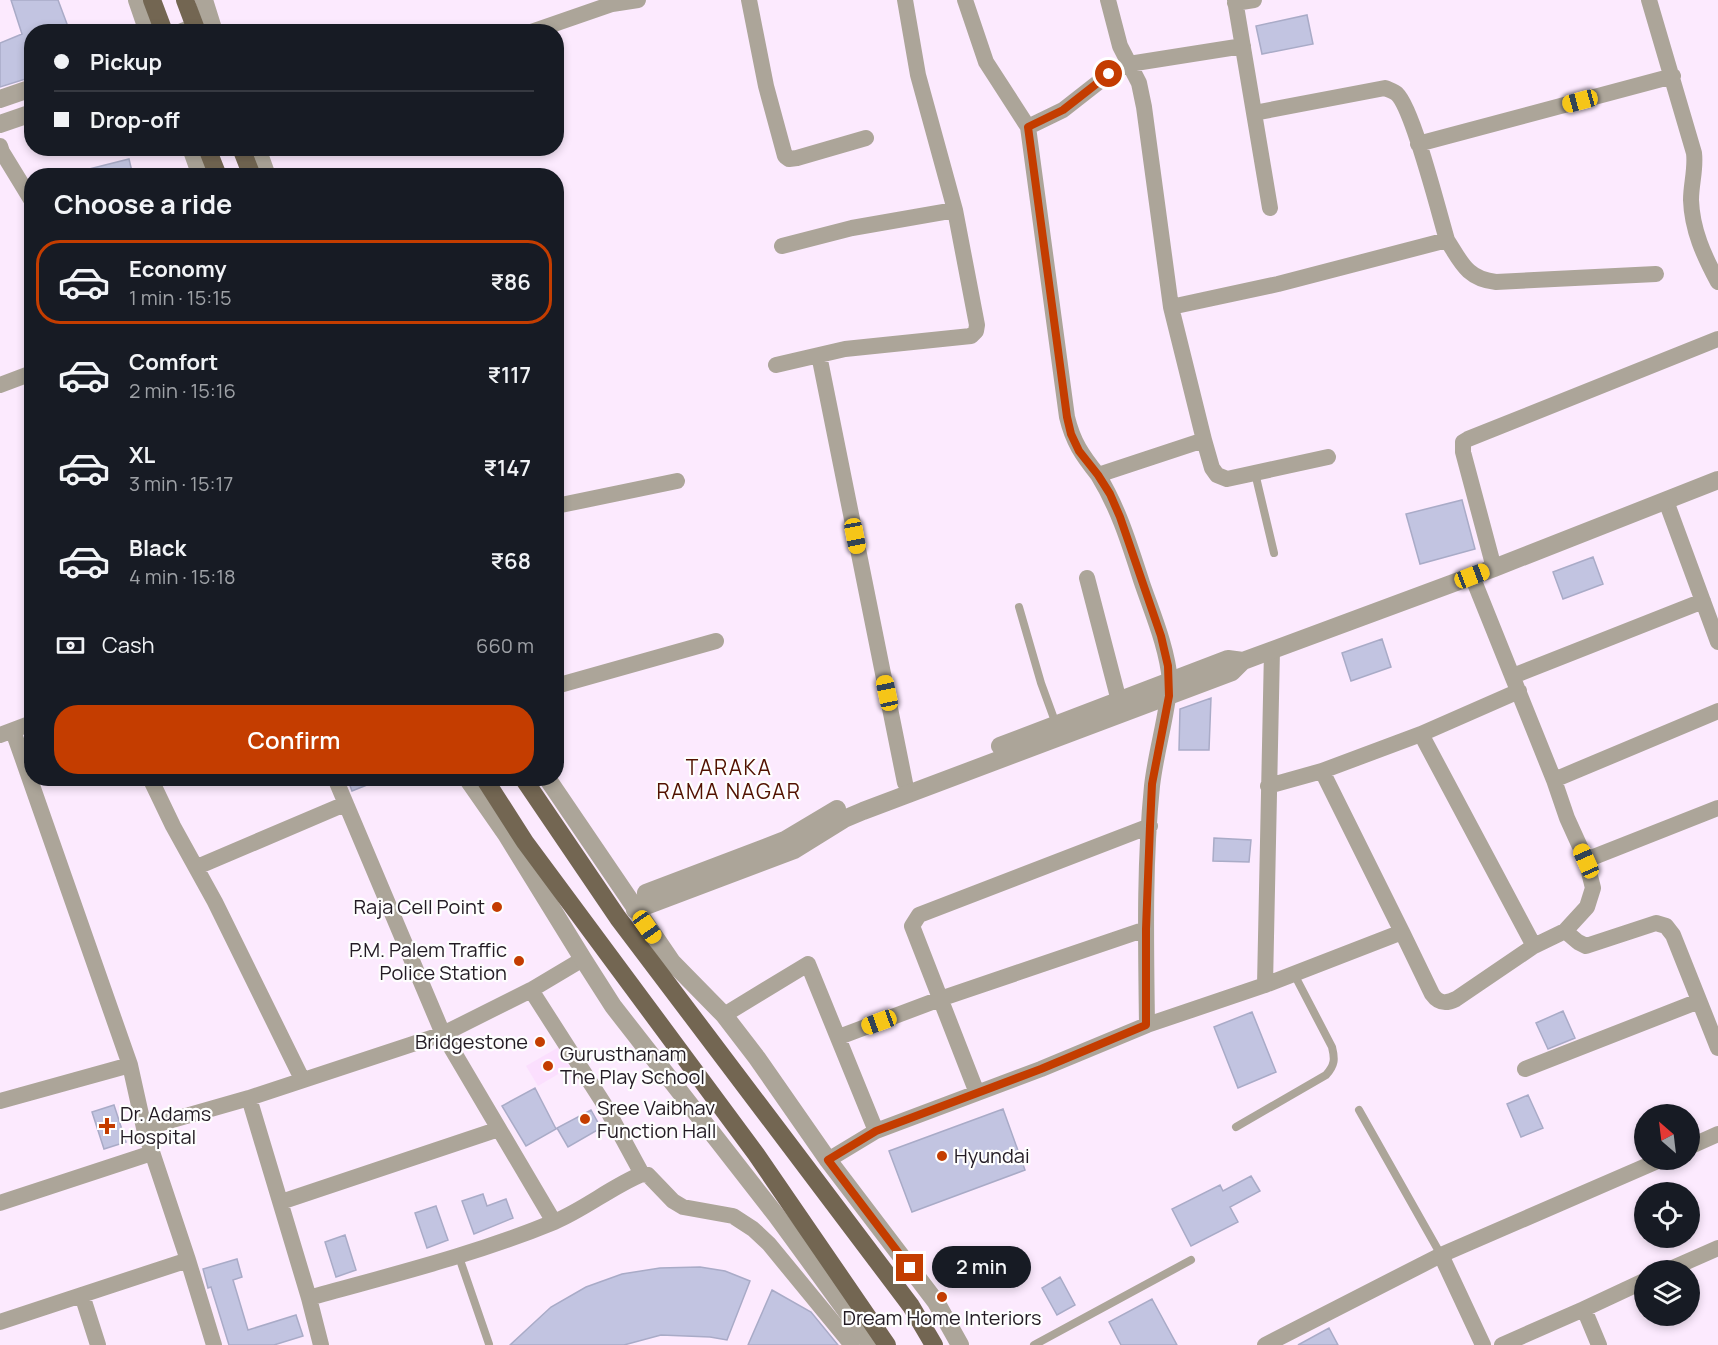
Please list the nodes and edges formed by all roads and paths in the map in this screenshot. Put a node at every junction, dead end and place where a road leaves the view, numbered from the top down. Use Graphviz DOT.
graph roads {
  1 [pos="137,0"];
  2 [pos="152,0"];
  3 [pos="185,0"];
  4 [pos="204,0"];
  5 [pos="638,0"];
  6 [pos="749,0"];
  7 [pos="905,0"];
  8 [pos="965,0"];
  9 [pos="1108,0"];
  10 [pos="1254,0"];
  11 [pos="1649,0"];
  12 [pos="1235,2"];
  13 [pos="145,24"];
  14 [pos="161,24"];
  15 [pos="198,24"];
  16 [pos="201,24"];
  17 [pos="554,24"];
  18 [pos="1243,46"];
  19 [pos="1129,64"];
  20 [pos="1673,76"];
  21 [pos="24,91"];
  22 [pos="0,99"];
  23 [pos="1254,112"];
  24 [pos="24,116"];
  25 [pos="0,124"];
  26 [pos="1028,127"];
  27 [pos="866,138"];
  28 [pos="1418,144"];
  29 [pos="0,146"];
  30 [pos="24,188"];
  31 [pos="1270,208"];
  32 [pos="955,210"];
  33 [pos="1447,240"];
  34 [pos="782,246"];
  35 [pos="1656,274"];
  36 [pos="1718,282"];
  37 [pos="1171,307"];
  38 [pos="1718,339"];
  39 [pos="819,355"];
  40 [pos="776,364"];
  41 [pos="24,376"];
  42 [pos="0,385"];
  43 [pos="1204,440"];
  44 [pos="1328,457"];
  45 [pos="1255,473"];
  46 [pos="1098,475"];
  47 [pos="1718,480"];
  48 [pos="677,481"];
  49 [pos="1666,501"];
  50 [pos="564,504"];
  51 [pos="1274,553"];
  52 [pos="1494,568"];
  53 [pos="1472,576"];
  54 [pos="1087,578"];
  55 [pos="1702,601"];
  56 [pos="1019,607"];
  57 [pos="1716,633"];
  58 [pos="716,641"];
  59 [pos="1272,650"];
  60 [pos="1516,683"];
  61 [pos="564,684"];
  62 [pos="1169,689"];
  63 [pos="1119,700"];
  64 [pos="1718,711"];
  65 [pos="1056,724"];
  66 [pos="24,726"];
  67 [pos="7,733"];
  68 [pos="1421,734"];
  69 [pos="1322,771"];
  70 [pos="24,779"];
  71 [pos="1554,780"];
  72 [pos="905,783"];
  73 [pos="27,786"];
  74 [pos="154,786"];
  75 [pos="338,786"];
  76 [pos="473,786"];
  77 [pos="489,786"];
  78 [pos="528,786"];
  79 [pos="552,786"];
  80 [pos="1268,786"];
  81 [pos="345,804"];
  82 [pos="1718,808"];
  83 [pos="1150,826"];
  84 [pos="1586,861"];
  85 [pos="197,867"];
  86 [pos="632,905"];
  87 [pos="1146,929"];
  88 [pos="1565,931"];
  89 [pos="1402,932"];
  90 [pos="1534,946"];
  91 [pos="583,959"];
  92 [pos="1294,974"];
  93 [pos="1265,985"];
  94 [pos="531,990"];
  95 [pos="940,999"];
  96 [pos="1699,1001"];
  97 [pos="724,1015"];
  98 [pos="1146,1025"];
  99 [pos="443,1034"];
  100 [pos="839,1037"];
  101 [pos="1718,1048"];
  102 [pos="130,1065"];
  103 [pos="1525,1069"];
  104 [pos="302,1079"];
  105 [pos="977,1093"];
  106 [pos="249,1098"];
  107 [pos="0,1101"];
  108 [pos="1359,1110"];
  109 [pos="1236,1127"];
  110 [pos="144,1128"];
  111 [pos="499,1129"];
  112 [pos="876,1131"];
  113 [pos="1718,1134"];
  114 [pos="1700,1142"];
  115 [pos="152,1154"];
  116 [pos="828,1160"];
  117 [pos="1637,1170"];
  118 [pos="642,1174"];
  119 [pos="280,1202"];
  120 [pos="0,1203"];
  121 [pos="776,1215"];
  122 [pos="554,1222"];
  123 [pos="753,1229"];
  124 [pos="1718,1248"];
  125 [pos="1441,1255"];
  126 [pos="459,1257"];
  127 [pos="188,1260"];
  128 [pos="1191,1260"];
  129 [pos="1691,1260"];
  130 [pos="1634,1286"];
  131 [pos="82,1295"];
  132 [pos="309,1298"];
  133 [pos="1584,1309"];
  134 [pos="0,1322"];
  135 [pos="489,1344"];
  136 [pos="98,1345"];
  137 [pos="214,1345"];
  138 [pos="321,1345"];
  139 [pos="852,1345"];
  140 [pos="871,1345"];
  141 [pos="887,1345"];
  142 [pos="934,1345"];
  143 [pos="960,1345"];
  144 [pos="1034,1345"];
  145 [pos="1265,1345"];
  146 [pos="1483,1345"];
  147 [pos="1502,1345"];
  148 [pos="1599,1345"];
  1 -- 13 [label="street"];
  2 -- 14 [label="main road"];
  3 -- 15 [label="main road"];
  4 -- 16 [label="street"];
  5 -- 17 [label="street"];
  6 -- 27 [label="street"];
  7 -- 32 [label="street"];
  8 -- 26 [label="street"];
  9 -- 19 [label="street"];
  10 -- 12 [label="street"];
  11 -- 20 [label="street"];
  12 -- 18 [label="street"];
  18 -- 19 [label="street"];
  18 -- 23 [label="street"];
  19 -- 26 [label="street"];
  19 -- 37 [label="street"];
  20 -- 28 [label="street"];
  20 -- 36 [label="street"];
  21 -- 22 [label="street"];
  23 -- 28 [label="street"];
  23 -- 31 [label="street"];
  24 -- 25 [label="street"];
  26 -- 46 [label="street"];
  28 -- 33 [label="street"];
  29 -- 30 [label="street"];
  32 -- 34 [label="street"];
  32 -- 39 [label="street"];
  33 -- 35 [label="street"];
  33 -- 37 [label="street"];
  37 -- 43 [label="street"];
  38 -- 52 [label="street"];
  39 -- 40 [label="street"];
  39 -- 72 [label="street"];
  41 -- 42 [label="street"];
  43 -- 45 [label="street"];
  43 -- 46 [label="street"];
  44 -- 45 [label="street"];
  45 -- 51 [label="lane"];
  46 -- 62 [label="street"];
  47 -- 49 [label="street"];
  48 -- 50 [label="street"];
  49 -- 52 [label="street"];
  49 -- 55 [label="street"];
  52 -- 53 [label="street"];
  53 -- 59 [label="street"];
  53 -- 60 [label="street"];
  54 -- 63 [label="street"];
  55 -- 57 [label="street"];
  55 -- 60 [label="street"];
  56 -- 65 [label="lane"];
  58 -- 61 [label="street"];
  59 -- 62 [label="street"];
  59 -- 80 [label="street"];
  60 -- 68 [label="street"];
  60 -- 71 [label="street"];
  62 -- 63 [label="street"];
  62 -- 83 [label="street"];
  62 -- 86 [label="street"];
  63 -- 65 [label="street"];
  64 -- 71 [label="street"];
  65 -- 72 [label="street"];
  66 -- 67 [label="street"];
  67 -- 70 [label="street"];
  68 -- 69 [label="street"];
  68 -- 90 [label="street"];
  69 -- 80 [label="street"];
  69 -- 89 [label="street"];
  71 -- 84 [label="street"];
  72 -- 86 [label="street"];
  73 -- 102 [label="street"];
  74 -- 85 [label="street"];
  75 -- 81 [label="street"];
  76 -- 91 [label="street"];
  77 -- 141 [label="main road"];
  78 -- 142 [label="main road"];
  79 -- 86 [label="street"];
  80 -- 93 [label="street"];
  81 -- 85 [label="street"];
  81 -- 99 [label="street"];
  82 -- 84 [label="street"];
  83 -- 87 [label="street"];
  83 -- 95 [label="street"];
  84 -- 88 [label="street"];
  85 -- 104 [label="street"];
  86 -- 97 [label="street"];
  87 -- 95 [label="street"];
  87 -- 98 [label="street"];
  88 -- 90 [label="street"];
  88 -- 96 [label="street"];
  89 -- 90 [label="street"];
  89 -- 92 [label="street"];
  91 -- 94 [label="street"];
  91 -- 121 [label="street"];
  92 -- 93 [label="street"];
  92 -- 109 [label="lane"];
  93 -- 98 [label="street"];
  94 -- 99 [label="street"];
  94 -- 118 [label="street"];
  95 -- 100 [label="street"];
  95 -- 105 [label="street"];
  96 -- 101 [label="street"];
  96 -- 103 [label="street"];
  97 -- 100 [label="street"];
  97 -- 116 [label="street"];
  98 -- 105 [label="street"];
  99 -- 104 [label="street"];
  99 -- 111 [label="street"];
  100 -- 112 [label="street"];
  102 -- 107 [label="street"];
  102 -- 110 [label="street"];
  104 -- 106 [label="street"];
  105 -- 112 [label="street"];
  106 -- 110 [label="street"];
  106 -- 119 [label="street"];
  108 -- 125 [label="lane"];
  110 -- 115 [label="street"];
  111 -- 119 [label="street"];
  111 -- 122 [label="street"];
  112 -- 116 [label="street"];
  113 -- 114 [label="street"];
  115 -- 120 [label="street"];
  115 -- 127 [label="street"];
  116 -- 143 [label="street"];
  117 -- 125 [label="street"];
  118 -- 122 [label="street"];
  118 -- 123 [label="street"];
  119 -- 132 [label="street"];
  121 -- 123 [label="street"];
  121 -- 140 [label="street"];
  122 -- 126 [label="street"];
  123 -- 139 [label="street"];
  124 -- 129 [label="street"];
  125 -- 145 [label="street"];
  125 -- 146 [label="street"];
  126 -- 132 [label="street"];
  126 -- 135 [label="lane"];
  127 -- 131 [label="street"];
  127 -- 137 [label="street"];
  128 -- 144 [label="lane"];
  130 -- 133 [label="street"];
  131 -- 134 [label="street"];
  131 -- 136 [label="street"];
  132 -- 138 [label="street"];
  133 -- 147 [label="street"];
  133 -- 148 [label="street"];
}
